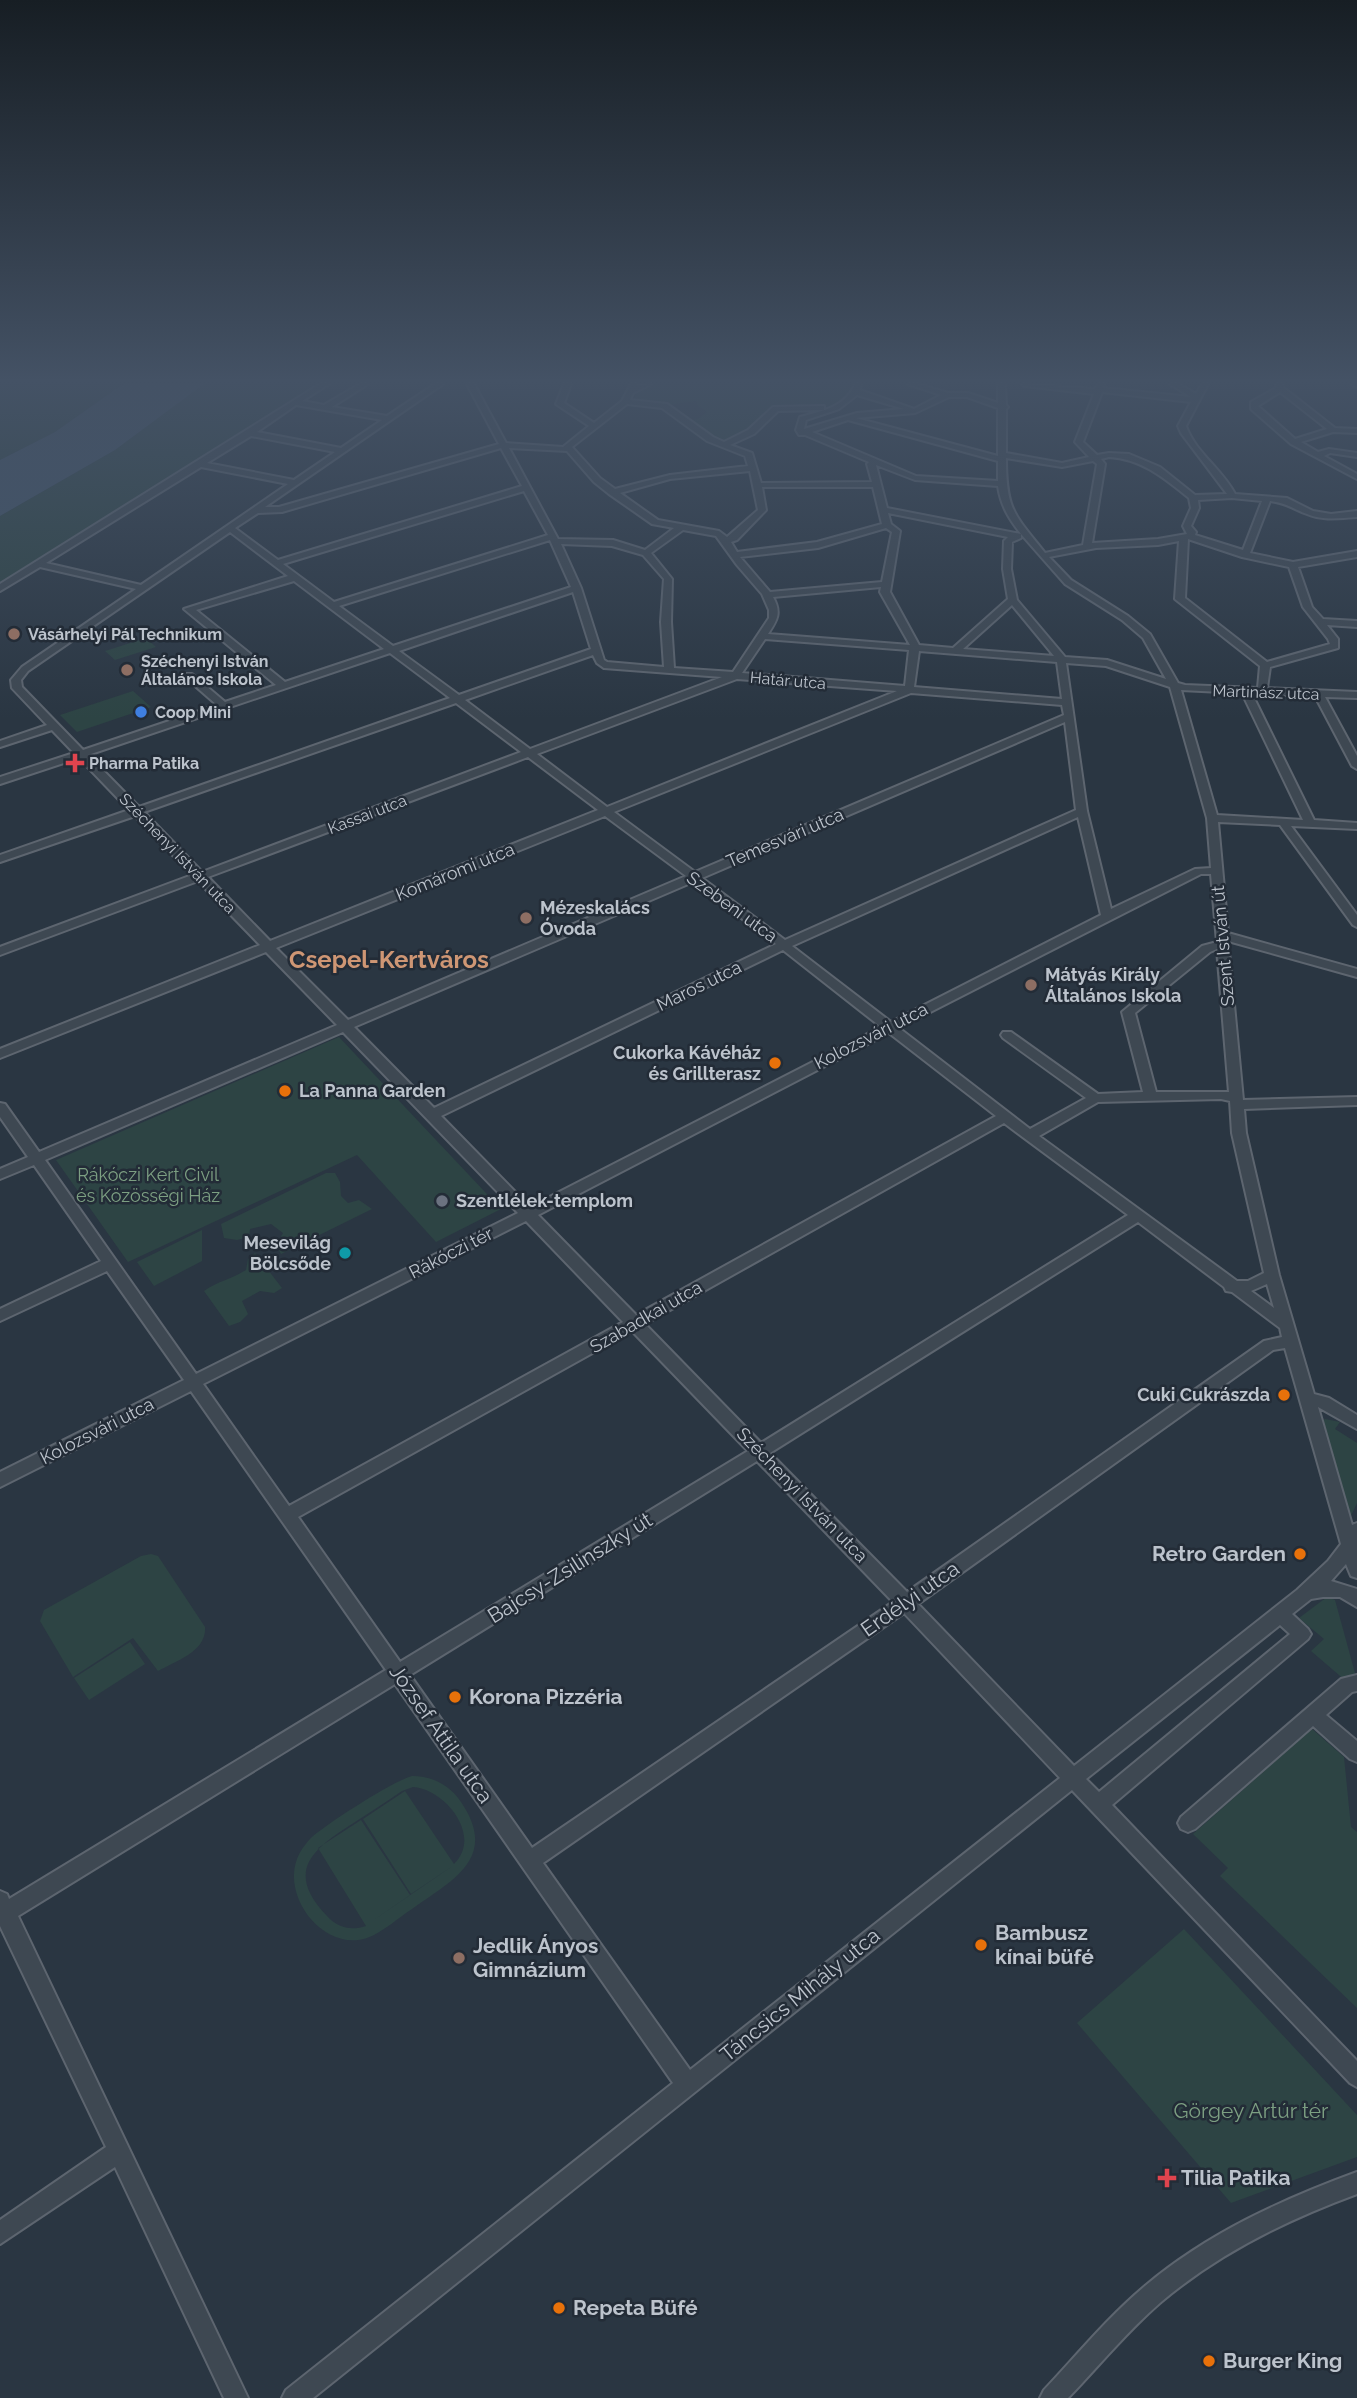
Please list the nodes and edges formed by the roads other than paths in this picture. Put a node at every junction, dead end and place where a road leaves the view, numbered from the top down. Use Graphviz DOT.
graph roads {
  1 [pos="148,496"];
  2 [pos="277,496"];
  3 [pos="328,496"];
  4 [pos="501,496"];
  5 [pos="531,496"];
  6 [pos="618,496"];
  7 [pos="759,496"];
  8 [pos="881,496"];
  9 [pos="1004,496"];
  10 [pos="1096,496"];
  11 [pos="1232,496"];
  12 [pos="1193,497"];
  13 [pos="1267,498"];
  14 [pos="257,510"];
  15 [pos="884,510"];
  16 [pos="1357,514"];
  17 [pos="887,525"];
  18 [pos="681,527"];
  19 [pos="231,528"];
  20 [pos="1014,536"];
  21 [pos="1026,536"];
  22 [pos="1187,536"];
  23 [pos="553,538"];
  24 [pos="727,540"];
  25 [pos="1087,546"];
  26 [pos="646,553"];
  27 [pos="1357,554"];
  28 [pos="734,555"];
  29 [pos="1245,555"];
  30 [pos="1043,556"];
  31 [pos="277,563"];
  32 [pos="38,564"];
  33 [pos="1293,565"];
  34 [pos="296,577"];
  35 [pos="885,584"];
  36 [pos="0,588"];
  37 [pos="144,588"];
  38 [pos="576,588"];
  39 [pos="766,594"];
  40 [pos="1013,600"];
  41 [pos="333,605"];
  42 [pos="1319,622"];
  43 [pos="1357,624"];
  44 [pos="762,636"];
  45 [pos="915,646"];
  46 [pos="957,649"];
  47 [pos="393,650"];
  48 [pos="598,650"];
  49 [pos="1061,658"];
  50 [pos="1265,665"];
  51 [pos="669,671"];
  52 [pos="189,676"];
  53 [pos="735,676"];
  54 [pos="283,686"];
  55 [pos="1175,687"];
  56 [pos="909,690"];
  57 [pos="1246,691"];
  58 [pos="1262,692"];
  59 [pos="1320,694"];
  60 [pos="1357,695"];
  61 [pos="456,698"];
  62 [pos="1067,702"];
  63 [pos="224,706"];
  64 [pos="1068,717"];
  65 [pos="55,726"];
  66 [pos="0,744"];
  67 [pos="82,753"];
  68 [pos="528,754"];
  69 [pos="1357,766"];
  70 [pos="0,781"];
  71 [pos="138,810"];
  72 [pos="1082,811"];
  73 [pos="607,812"];
  74 [pos="1212,818"];
  75 [pos="1283,822"];
  76 [pos="1310,823"];
  77 [pos="1357,826"];
  78 [pos="0,859"];
  79 [pos="1217,871"];
  80 [pos="201,876"];
  81 [pos="692,877"];
  82 [pos="1107,916"];
  83 [pos="1357,923"];
  84 [pos="1222,939"];
  85 [pos="784,945"];
  86 [pos="268,946"];
  87 [pos="0,951"];
  88 [pos="1357,973"];
  89 [pos="348,1026"];
  90 [pos="889,1027"];
  91 [pos="1007,1035"];
  92 [pos="0,1054"];
  93 [pos="1152,1097"];
  94 [pos="1095,1098"];
  95 [pos="1236,1101"];
  96 [pos="1357,1101"];
  97 [pos="0,1107"];
  98 [pos="433,1114"];
  99 [pos="1005,1117"];
  100 [pos="1030,1135"];
  101 [pos="36,1158"];
  102 [pos="0,1174"];
  103 [pos="529,1213"];
  104 [pos="1137,1216"];
  105 [pos="110,1263"];
  106 [pos="1272,1275"];
  107 [pos="1231,1287"];
  108 [pos="0,1315"];
  109 [pos="637,1324"];
  110 [pos="1288,1333"];
  111 [pos="193,1382"];
  112 [pos="1307,1399"];
  113 [pos="1351,1420"];
  114 [pos="1314,1426"];
  115 [pos="760,1451"];
  116 [pos="0,1480"];
  117 [pos="287,1515"];
  118 [pos="1357,1530"];
  119 [pos="1350,1548"];
  120 [pos="1357,1571"];
  121 [pos="1306,1593"];
  122 [pos="1357,1599"];
  123 [pos="906,1602"];
  124 [pos="1280,1614"];
  125 [pos="399,1673"];
  126 [pos="1357,1683"];
  127 [pos="1313,1715"];
  128 [pos="1357,1753"];
  129 [pos="1073,1777"];
  130 [pos="1099,1804"];
  131 [pos="1188,1823"];
  132 [pos="530,1861"];
  133 [pos="2,1910"];
  134 [pos="1357,2076"];
  135 [pos="688,2086"];
  136 [pos="119,2151"];
  137 [pos="1357,2183"];
  138 [pos="0,2233"];
  139 [pos="236,2398"];
  140 [pos="294,2398"];
  141 [pos="1052,2398"];
  1 -- 32 [label="street"];
  2 -- 14 [label="street"];
  3 -- 14 [label="street"];
  4 -- 31 [label="street"];
  5 -- 23 [label="street"];
  6 -- 18 [label="street"];
  7 -- 24 [label="street"];
  8 -- 15 [label="street"];
  9 -- 21 [label="street, Szent István út"];
  10 -- 25 [label="street"];
  11 -- 12 [label="street"];
  11 -- 13 [label="street"];
  12 -- 22 [label="street"];
  13 -- 16 [label="street"];
  13 -- 29 [label="street"];
  14 -- 19 [label="street"];
  15 -- 17 [label="street"];
  15 -- 20 [label="street"];
  17 -- 28 [label="street"];
  17 -- 35 [label="street"];
  18 -- 24 [label="street"];
  18 -- 26 [label="street"];
  19 -- 31 [label="street, Szebeni utca"];
  19 -- 37 [label="street"];
  20 -- 21 [label="street"];
  20 -- 40 [label="street"];
  21 -- 30 [label="street, Szent István út"];
  22 -- 25 [label="street"];
  22 -- 29 [label="street"];
  22 -- 50 [label="street"];
  23 -- 26 [label="street"];
  23 -- 38 [label="street"];
  23 -- 41 [label="street"];
  24 -- 28 [label="street"];
  25 -- 30 [label="street"];
  26 -- 51 [label="street"];
  27 -- 33 [label="street"];
  28 -- 39 [label="street"];
  29 -- 33 [label="street"];
  30 -- 55 [label="street, Szent István út"];
  31 -- 34 [label="street, Szebeni utca"];
  32 -- 36 [label="street"];
  32 -- 37 [label="street"];
  33 -- 42 [label="street"];
  34 -- 41 [label="street, Szebeni utca"];
  34 -- 54 [label="street"];
  35 -- 39 [label="street"];
  35 -- 45 [label="street"];
  37 -- 65 [label="street, Széchenyi István utca"];
  38 -- 47 [label="street"];
  38 -- 48 [label="street"];
  39 -- 44 [label="street"];
  40 -- 46 [label="street"];
  40 -- 49 [label="street"];
  41 -- 47 [label="street, Szebeni utca"];
  42 -- 43 [label="street"];
  42 -- 50 [label="street"];
  44 -- 45 [label="street, Martinász utca"];
  44 -- 53 [label="street"];
  45 -- 46 [label="street, Martinász utca"];
  45 -- 56 [label="street"];
  46 -- 49 [label="street, Martinász utca"];
  47 -- 54 [label="street"];
  47 -- 61 [label="street, Szebeni utca"];
  48 -- 51 [label="street, Határ utca"];
  48 -- 61 [label="street"];
  49 -- 55 [label="street, Martinász utca"];
  49 -- 62 [label="street"];
  50 -- 58 [label="street"];
  51 -- 53 [label="street, Határ utca"];
  52 -- 63 [label="street"];
  53 -- 56 [label="street, Határ utca"];
  53 -- 68 [label="street, Kassai utca"];
  54 -- 63 [label="street"];
  55 -- 57 [label="street, Martinász utca"];
  55 -- 74 [label="street, Szent István út"];
  56 -- 62 [label="street, Határ utca"];
  56 -- 73 [label="street, Komáromi utca"];
  57 -- 58 [label="street, Martinász utca"];
  57 -- 76 [label="street"];
  58 -- 59 [label="street, Martinász utca"];
  59 -- 60 [label="street, Martinász utca"];
  59 -- 69 [label="street"];
  61 -- 68 [label="street, Szebeni utca"];
  61 -- 71 [label="street"];
  62 -- 64 [label="street"];
  63 -- 67 [label="street"];
  64 -- 72 [label="street"];
  64 -- 81 [label="street, Temesvári utca"];
  65 -- 66 [label="street"];
  65 -- 67 [label="street, Széchenyi István utca"];
  67 -- 70 [label="street"];
  67 -- 71 [label="street, Széchenyi István utca"];
  68 -- 73 [label="street, Szebeni utca"];
  68 -- 80 [label="street, Kassai utca"];
  71 -- 78 [label="street"];
  71 -- 80 [label="street, Széchenyi István utca"];
  72 -- 82 [label="street"];
  72 -- 85 [label="street, Maros utca"];
  73 -- 81 [label="street, Szebeni utca"];
  73 -- 86 [label="street, Komáromi utca"];
  74 -- 75 [label="street"];
  74 -- 79 [label="street, Szent István út"];
  75 -- 76 [label="street"];
  75 -- 83 [label="street"];
  76 -- 77 [label="street"];
  79 -- 82 [label="street, Kolozsvári utca"];
  79 -- 84 [label="street, Szent István út"];
  80 -- 86 [label="street, Széchenyi István utca"];
  80 -- 87 [label="street, Kassai utca"];
  81 -- 85 [label="street, Szebeni utca"];
  81 -- 89 [label="street, Temesvári utca"];
  82 -- 90 [label="street, Kolozsvári utca"];
  84 -- 88 [label="street"];
  84 -- 93 [label="street"];
  84 -- 95 [label="street, Szent István út"];
  85 -- 90 [label="street, Szebeni utca"];
  85 -- 98 [label="street, Maros utca"];
  86 -- 89 [label="street, Széchenyi István utca"];
  86 -- 92 [label="street, Komáromi utca"];
  89 -- 98 [label="street"];
  89 -- 101 [label="street"];
  90 -- 99 [label="street, Szebeni utca"];
  90 -- 103 [label="street, Kolozsvári utca"];
  91 -- 94 [label="street"];
  93 -- 94 [label="street"];
  93 -- 95 [label="street"];
  94 -- 100 [label="street"];
  95 -- 96 [label="street"];
  95 -- 106 [label="street, Szent István út"];
  97 -- 101 [label="street"];
  98 -- 103 [label="street"];
  99 -- 100 [label="street, Szebeni utca"];
  99 -- 109 [label="street, Szabadkai utca"];
  100 -- 104 [label="street, Szebeni utca"];
  101 -- 102 [label="street"];
  101 -- 105 [label="street"];
  103 -- 109 [label="street, Széchenyi István utca"];
  103 -- 111 [label="street, Rákóczi tér"];
  104 -- 107 [label="street, Szebeni utca"];
  104 -- 115 [label="street, Bajcsy-Zsilinszky út"];
  105 -- 108 [label="street"];
  105 -- 111 [label="street"];
  106 -- 107 [label="street"];
  106 -- 110 [label="street, Szent István út"];
  107 -- 110 [label="street, Szebeni utca"];
  109 -- 115 [label="street, Széchenyi István utca"];
  109 -- 117 [label="street, Szabadkai utca"];
  110 -- 112 [label="street, Szent István út"];
  110 -- 123 [label="street, Erdélyi utca"];
  111 -- 116 [label="street, Kolozsvári utca"];
  111 -- 117 [label="street, József Attila utca"];
  112 -- 113 [label="street"];
  112 -- 114 [label="street, Szent István út"];
  113 -- 114 [label="street"];
  114 -- 119 [label="street, Szent István út"];
  115 -- 123 [label="street, Széchenyi István utca"];
  115 -- 125 [label="street, Bajcsy-Zsilinszky út"];
  117 -- 125 [label="street, József Attila utca"];
  118 -- 119 [label="street, Táncsics Mihály utca"];
  119 -- 120 [label="street, Szent István út"];
  119 -- 121 [label="street, Táncsics Mihály utca"];
  121 -- 122 [label="street"];
  121 -- 124 [label="street, Táncsics Mihály utca"];
  123 -- 129 [label="street, Széchenyi István utca"];
  123 -- 132 [label="street, Erdélyi utca"];
  124 -- 129 [label="street, Táncsics Mihály utca"];
  124 -- 130 [label="street"];
  125 -- 132 [label="street, József Attila utca"];
  125 -- 133 [label="street, Bajcsy-Zsilinszky út"];
  126 -- 127 [label="street"];
  127 -- 128 [label="street"];
  127 -- 131 [label="street"];
  129 -- 130 [label="street"];
  129 -- 135 [label="street, Táncsics Mihály utca"];
  130 -- 134 [label="street"];
  132 -- 135 [label="street, József Attila utca"];
  133 -- 136 [label="street"];
  135 -- 140 [label="street, Táncsics Mihály utca"];
  136 -- 138 [label="street"];
  136 -- 139 [label="street"];
  137 -- 141 [label="street"];
}
